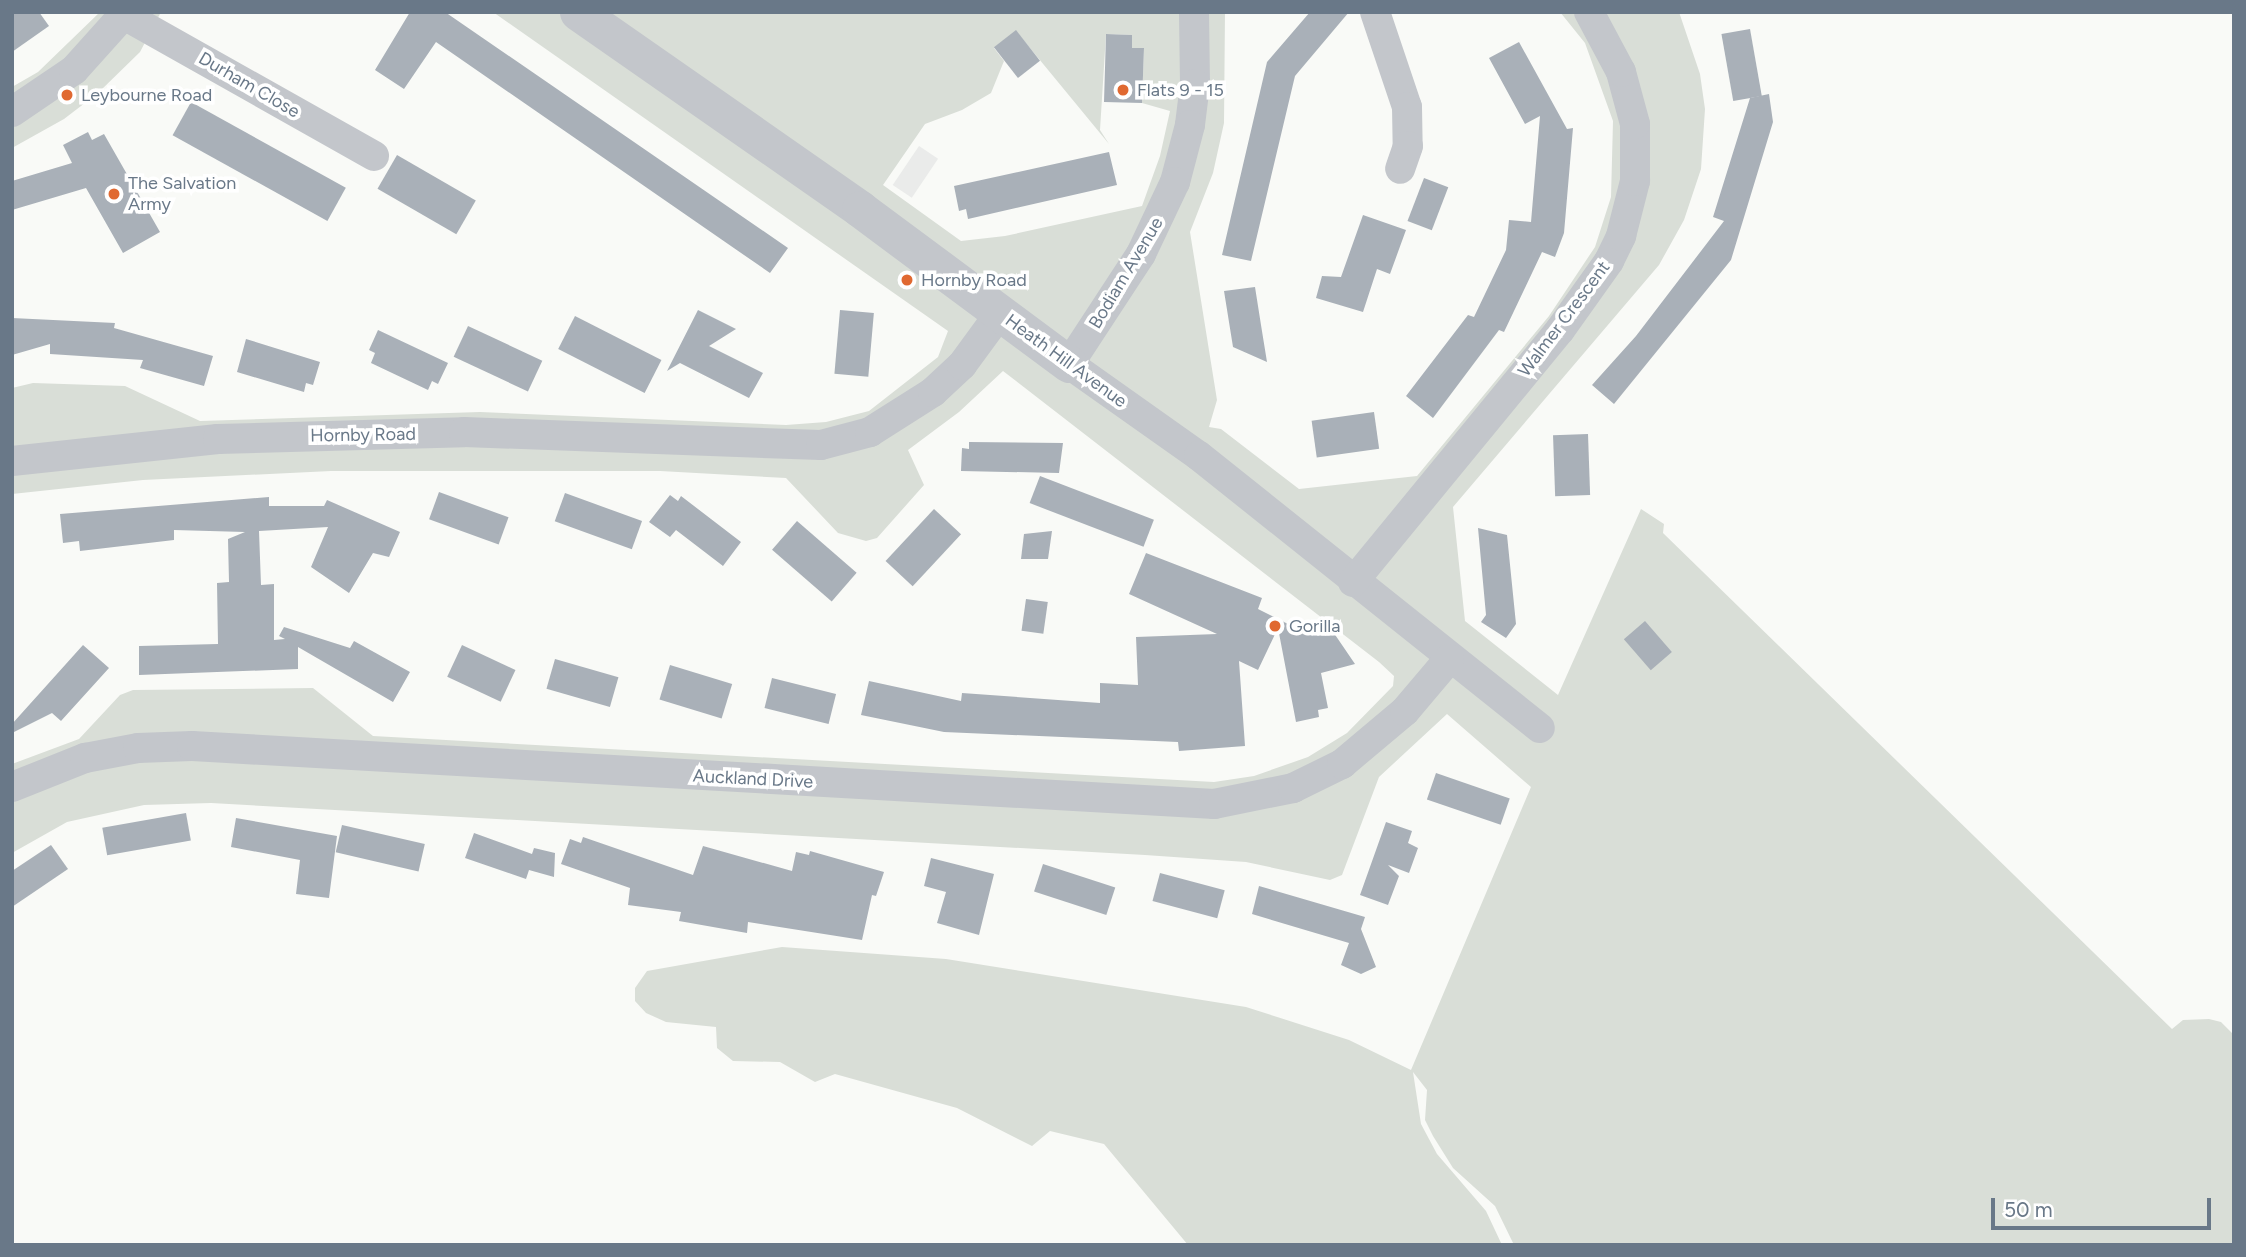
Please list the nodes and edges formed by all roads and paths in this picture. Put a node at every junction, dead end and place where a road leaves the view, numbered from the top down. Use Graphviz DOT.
graph roads {
  1 [pos="578,12"];
  2 [pos="1194,12"];
  3 [pos="1375,12"];
  4 [pos="1589,12"];
  5 [pos="125,14"];
  6 [pos="12,111"];
  7 [pos="374,156"];
  8 [pos="1400,169"];
  9 [pos="1000,313"];
  10 [pos="1069,364"];
  11 [pos="12,461"];
  12 [pos="1353,582"];
  13 [pos="1449,659"];
  14 [pos="1540,728"];
  15 [pos="12,787"];
  1 -- 9 [label="street, Heath Hill Avenue"];
  2 -- 10 [label="street, Bodiam Avenue"];
  3 -- 8 [label="street"];
  4 -- 12 [label="street, Walmer Crescent"];
  5 -- 6 [label="street"];
  5 -- 7 [label="street, Durham Close"];
  9 -- 10 [label="street, Heath Hill Avenue"];
  9 -- 11 [label="street, Hornby Road"];
  10 -- 12 [label="street, Heath Hill Avenue"];
  12 -- 13 [label="street, Heath Hill Avenue"];
  13 -- 14 [label="street, Heath Hill Avenue"];
  13 -- 15 [label="street, Auckland Drive"];
}
